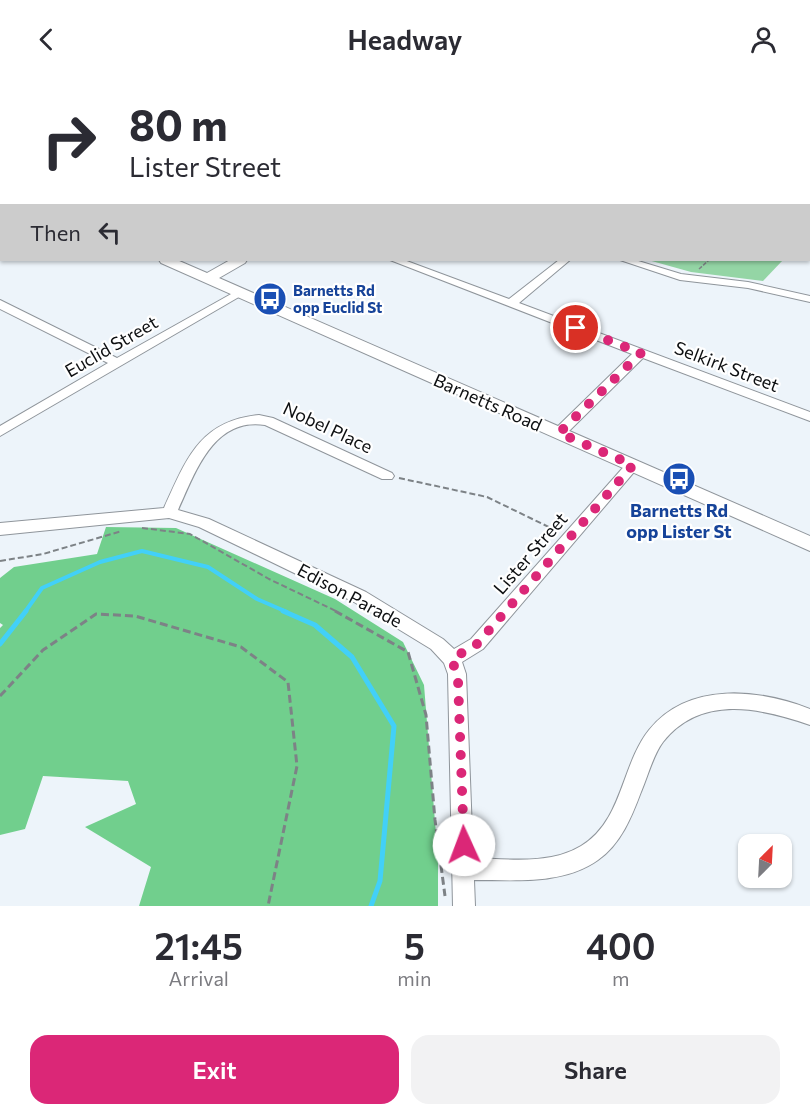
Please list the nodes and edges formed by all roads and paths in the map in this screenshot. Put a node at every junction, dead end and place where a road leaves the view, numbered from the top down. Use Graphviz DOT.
graph roads {
  1 [pos="168,261"];
  2 [pos="238,261"];
  3 [pos="398,261"];
  4 [pos="565,261"];
  5 [pos="628,261"];
  6 [pos="708,261"];
  7 [pos="696,274"];
  8 [pos="208,278"];
  9 [pos="240,292"];
  10 [pos="810,299"];
  11 [pos="510,303"];
  12 [pos="0,304"];
  13 [pos="641,353"];
  14 [pos="117,363"];
  15 [pos="810,417"];
  16 [pos="0,432"];
  17 [pos="559,433"];
  18 [pos="633,465"];
  19 [pos="387,476"];
  20 [pos="407,479"];
  21 [pos="169,513"];
  22 [pos="136,527"];
  23 [pos="0,529"];
  24 [pos="124,530"];
  25 [pos="554,530"];
  26 [pos="810,543"];
  27 [pos="0,561"];
  28 [pos="452,659"];
  29 [pos="0,696"];
  30 [pos="810,717"];
  31 [pos="464,869"];
  32 [pos="268,906"];
  33 [pos="446,906"];
  34 [pos="464,906"];
  1 -- 8 [label="street, Barnetts Road"];
  2 -- 8 [label="street"];
  3 -- 11 [label="street, Selkirk Street"];
  4 -- 11 [label="street"];
  5 -- 10 [label="street"];
  6 -- 7 [label="path"];
  8 -- 9 [label="street, Barnetts Road"];
  9 -- 14 [label="street, Euclid Street"];
  9 -- 17 [label="street, Barnetts Road"];
  11 -- 13 [label="street, Selkirk Street"];
  12 -- 14 [label="street"];
  13 -- 15 [label="street, Selkirk Street"];
  13 -- 17 [label="street"];
  14 -- 16 [label="street, Euclid Street"];
  17 -- 18 [label="street, Barnetts Road"];
  18 -- 26 [label="street, Barnetts Road"];
  18 -- 28 [label="street, Lister Street"];
  19 -- 21 [label="street, Nobel Place"];
  20 -- 25 [label="path"];
  21 -- 23 [label="street, Edison Parade"];
  21 -- 28 [label="street, Edison Parade"];
  22 -- 33 [label="path"];
  24 -- 27 [label="path"];
  28 -- 31 [label="street"];
  29 -- 32 [label="path"];
  30 -- 31 [label="street"];
  31 -- 34 [label="street"];
}
